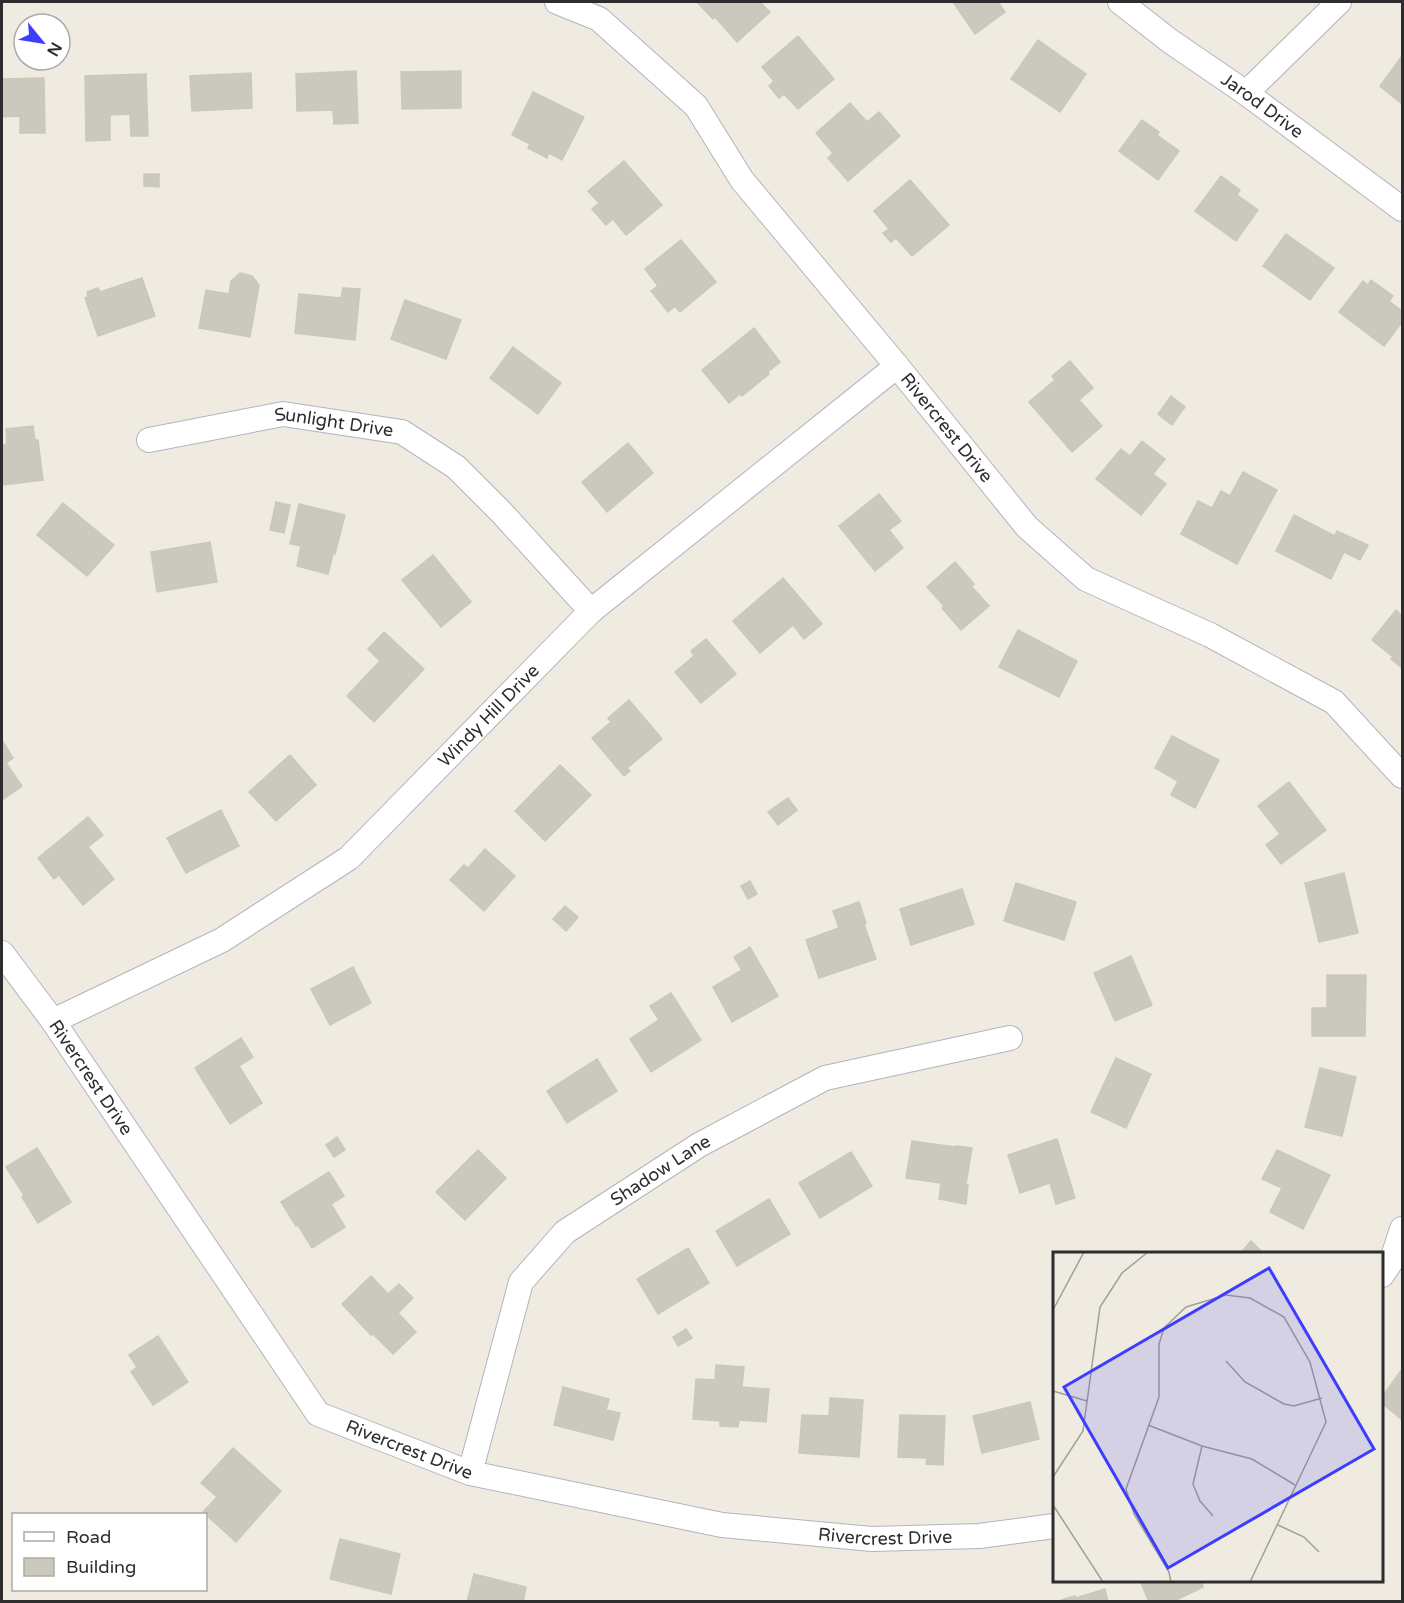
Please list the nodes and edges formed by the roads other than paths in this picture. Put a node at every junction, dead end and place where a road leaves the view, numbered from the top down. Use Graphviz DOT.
graph roads {
  1 [pos="557,2"];
  2 [pos="1120,2"];
  3 [pos="1339,2"];
  4 [pos="1246,93"];
  5 [pos="1402,209"];
  6 [pos="897,366"];
  7 [pos="149,440"];
  8 [pos="591,611"];
  9 [pos="1402,776"];
  10 [pos="2,953"];
  11 [pos="53,1021"];
  12 [pos="1010,1038"];
  13 [pos="1402,1229"];
  14 [pos="1383,1274"];
  15 [pos="470,1473"];
  16 [pos="1053,1526"];
  1 -- 6 [label="street, Rivercrest Drive"];
  2 -- 4 [label="street, Jarod Drive"];
  3 -- 4 [label="street"];
  4 -- 5 [label="street, Jarod Drive"];
  6 -- 8 [label="street, Windy Hill Drive"];
  6 -- 9 [label="street, Rivercrest Drive"];
  7 -- 8 [label="street, Sunlight Drive"];
  8 -- 11 [label="street, Windy Hill Drive"];
  10 -- 11 [label="street, Rivercrest Drive"];
  11 -- 15 [label="street, Rivercrest Drive"];
  12 -- 15 [label="street, Shadow Lane"];
  13 -- 14 [label="street"];
  15 -- 16 [label="street, Rivercrest Drive"];
}
